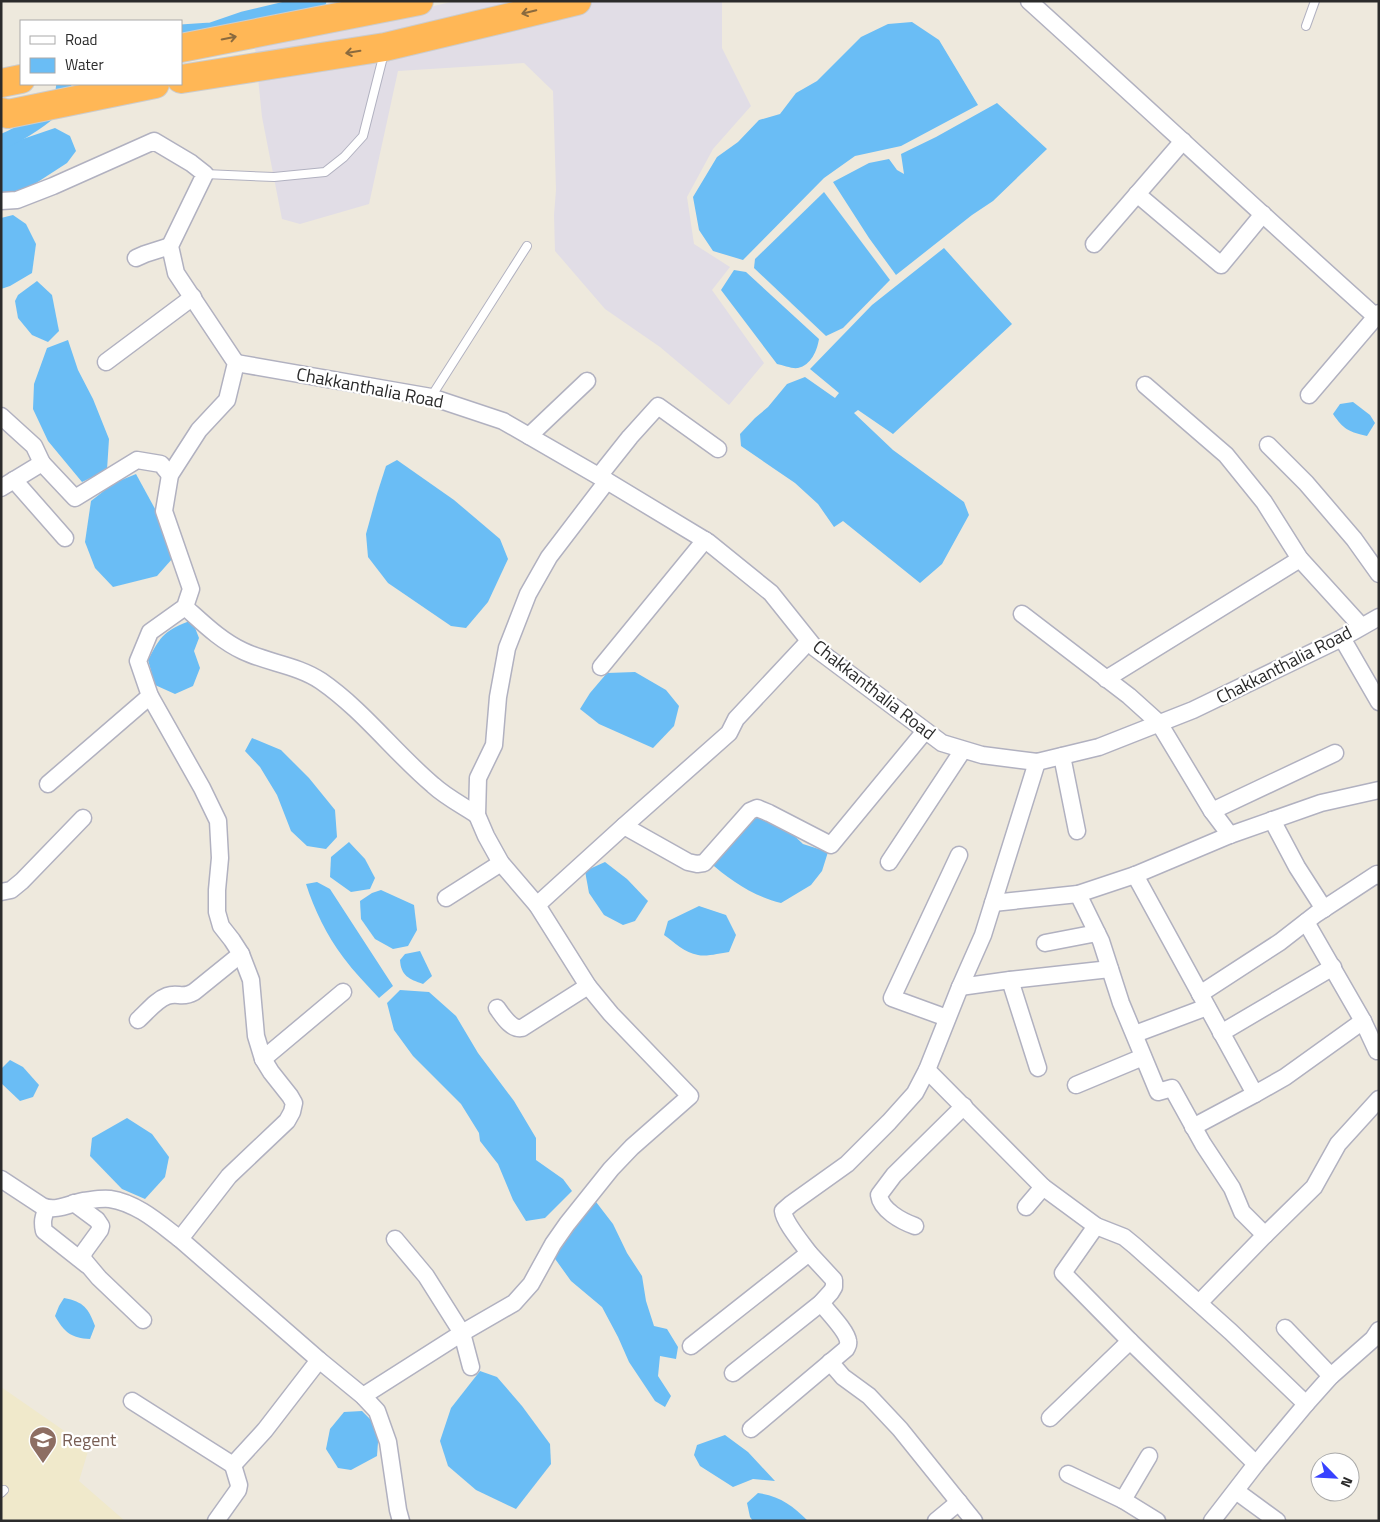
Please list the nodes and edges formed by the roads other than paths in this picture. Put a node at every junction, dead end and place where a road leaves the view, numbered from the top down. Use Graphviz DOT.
graph roads {
  1 [pos="419,1"];
  2 [pos="576,1"];
  3 [pos="1030,1"];
  4 [pos="1315,1"];
  5 [pos="1306,26"];
  6 [pos="385,47"];
  7 [pos="182,48"];
  8 [pos="20,79"];
  9 [pos="182,79"];
  10 [pos="1,83"];
  11 [pos="150,85"];
  12 [pos="5,113"];
  13 [pos="1183,140"];
  14 [pos="204,174"];
  15 [pos="1137,194"];
  16 [pos="1,202"];
  17 [pos="1262,214"];
  18 [pos="1094,244"];
  19 [pos="170,246"];
  20 [pos="527,246"];
  21 [pos="136,258"];
  22 [pos="193,296"];
  23 [pos="1377,314"];
  24 [pos="106,362"];
  25 [pos="236,363"];
  26 [pos="587,382"];
  27 [pos="1144,385"];
  28 [pos="1309,395"];
  29 [pos="432,397"];
  30 [pos="1,416"];
  31 [pos="529,436"];
  32 [pos="1268,445"];
  33 [pos="718,450"];
  34 [pos="42,463"];
  35 [pos="170,474"];
  36 [pos="603,479"];
  37 [pos="7,484"];
  38 [pos="65,538"];
  39 [pos="705,540"];
  40 [pos="1300,559"];
  41 [pos="1379,574"];
  42 [pos="185,607"];
  43 [pos="1022,614"];
  44 [pos="1379,617"];
  45 [pos="1362,626"];
  46 [pos="1342,638"];
  47 [pos="809,640"];
  48 [pos="601,667"];
  49 [pos="1106,679"];
  50 [pos="150,696"];
  51 [pos="1379,702"];
  52 [pos="1160,723"];
  53 [pos="925,731"];
  54 [pos="964,750"];
  55 [pos="1335,753"];
  56 [pos="1062,756"];
  57 [pos="1037,762"];
  58 [pos="48,784"];
  59 [pos="1379,790"];
  60 [pos="1212,811"];
  61 [pos="477,815"];
  62 [pos="83,818"];
  63 [pos="1272,820"];
  64 [pos="624,826"];
  65 [pos="1076,832"];
  66 [pos="1230,835"];
  67 [pos="959,855"];
  68 [pos="889,862"];
  69 [pos="501,863"];
  70 [pos="1135,875"];
  71 [pos="1379,876"];
  72 [pos="1,892"];
  73 [pos="1078,894"];
  74 [pos="446,898"];
  75 [pos="993,903"];
  76 [pos="537,905"];
  77 [pos="1324,909"];
  78 [pos="1306,922"];
  79 [pos="1097,933"];
  80 [pos="1045,943"];
  81 [pos="240,954"];
  82 [pos="1334,967"];
  83 [pos="1110,969"];
  84 [pos="1010,980"];
  85 [pos="588,986"];
  86 [pos="960,987"];
  87 [pos="343,992"];
  88 [pos="1204,1000"];
  89 [pos="497,1008"];
  90 [pos="947,1018"];
  91 [pos="138,1020"];
  92 [pos="1363,1021"];
  93 [pos="1221,1033"];
  94 [pos="1135,1034"];
  95 [pos="1377,1051"];
  96 [pos="1143,1057"];
  97 [pos="263,1059"];
  98 [pos="1038,1068"];
  99 [pos="927,1070"];
  100 [pos="1076,1085"];
  101 [pos="1255,1094"];
  102 [pos="1379,1099"];
  103 [pos="964,1106"];
  104 [pos="1193,1127"];
  105 [pos="1,1178"];
  106 [pos="1043,1187"];
  107 [pos="74,1203"];
  108 [pos="1026,1207"];
  109 [pos="47,1208"];
  110 [pos="915,1226"];
  111 [pos="1096,1226"];
  112 [pos="1264,1235"];
  113 [pos="180,1239"];
  114 [pos="395,1239"];
  115 [pos="809,1253"];
  116 [pos="87,1265"];
  117 [pos="1199,1303"];
  118 [pos="821,1304"];
  119 [pos="142,1320"];
  120 [pos="1285,1328"];
  121 [pos="1379,1330"];
  122 [pos="462,1333"];
  123 [pos="1130,1341"];
  124 [pos="691,1346"];
  125 [pos="319,1360"];
  126 [pos="830,1362"];
  127 [pos="471,1367"];
  128 [pos="733,1373"];
  129 [pos="1331,1376"];
  130 [pos="363,1396"];
  131 [pos="132,1401"];
  132 [pos="1306,1404"];
  133 [pos="1050,1418"];
  134 [pos="751,1429"];
  135 [pos="1149,1456"];
  136 [pos="1256,1464"];
  137 [pos="233,1465"];
  138 [pos="1068,1474"];
  139 [pos="1236,1491"];
  140 [pos="1123,1500"];
  141 [pos="958,1502"];
  142 [pos="216,1521"];
  143 [pos="401,1521"];
  144 [pos="936,1521"];
  145 [pos="974,1521"];
  146 [pos="1157,1521"];
  147 [pos="1212,1521"];
  148 [pos="1277,1521"];
  7 -- 1 [label="highway, one-way"];
  2 -- 6 [label="highway, one-way"];
  3 -- 13 [label="street"];
  4 -- 5 [label="lane"];
  6 -- 9 [label="highway, one-way"];
  6 -- 14 [label="lane"];
  8 -- 10 [label="highway"];
  11 -- 12 [label="highway"];
  13 -- 15 [label="street"];
  13 -- 17 [label="street"];
  14 -- 16 [label="street"];
  14 -- 19 [label="street"];
  15 -- 17 [label="street"];
  15 -- 18 [label="street"];
  17 -- 23 [label="street"];
  19 -- 21 [label="street"];
  19 -- 22 [label="street"];
  20 -- 29 [label="lane"];
  22 -- 24 [label="street"];
  22 -- 25 [label="street"];
  23 -- 28 [label="street"];
  25 -- 29 [label="street, Chakkanthalia Road"];
  25 -- 35 [label="street"];
  26 -- 31 [label="street"];
  27 -- 40 [label="street"];
  29 -- 31 [label="street, Chakkanthalia Road"];
  30 -- 34 [label="street"];
  31 -- 36 [label="street, Chakkanthalia Road"];
  32 -- 41 [label="street"];
  33 -- 36 [label="street"];
  34 -- 35 [label="street"];
  34 -- 37 [label="street"];
  35 -- 42 [label="street"];
  36 -- 39 [label="street, Chakkanthalia Road"];
  36 -- 61 [label="street"];
  37 -- 38 [label="street"];
  39 -- 47 [label="street, Chakkanthalia Road"];
  39 -- 48 [label="street"];
  40 -- 45 [label="street"];
  40 -- 49 [label="street"];
  42 -- 50 [label="street"];
  42 -- 61 [label="street"];
  43 -- 49 [label="street"];
  44 -- 45 [label="street, Chakkanthalia Road"];
  45 -- 46 [label="street, Chakkanthalia Road"];
  46 -- 51 [label="street"];
  46 -- 52 [label="street, Chakkanthalia Road"];
  47 -- 53 [label="street, Chakkanthalia Road"];
  47 -- 64 [label="street"];
  49 -- 52 [label="street"];
  50 -- 58 [label="street"];
  50 -- 81 [label="street"];
  52 -- 56 [label="street, Chakkanthalia Road"];
  52 -- 60 [label="street"];
  53 -- 54 [label="street, Chakkanthalia Road"];
  53 -- 64 [label="street"];
  54 -- 57 [label="street, Chakkanthalia Road"];
  54 -- 68 [label="street"];
  55 -- 60 [label="street"];
  56 -- 57 [label="street, Chakkanthalia Road"];
  56 -- 65 [label="street"];
  57 -- 75 [label="street"];
  59 -- 63 [label="street"];
  60 -- 66 [label="street"];
  61 -- 69 [label="street"];
  62 -- 72 [label="street"];
  63 -- 66 [label="street"];
  63 -- 77 [label="street"];
  64 -- 76 [label="street"];
  66 -- 70 [label="street"];
  67 -- 90 [label="street"];
  69 -- 74 [label="street"];
  69 -- 76 [label="street"];
  70 -- 73 [label="street"];
  70 -- 88 [label="street"];
  71 -- 77 [label="street"];
  73 -- 75 [label="street"];
  73 -- 79 [label="street"];
  75 -- 86 [label="street"];
  76 -- 85 [label="street"];
  77 -- 78 [label="street"];
  78 -- 82 [label="street"];
  78 -- 88 [label="street"];
  79 -- 80 [label="street"];
  79 -- 83 [label="street"];
  81 -- 91 [label="street"];
  81 -- 97 [label="street"];
  82 -- 92 [label="street"];
  82 -- 93 [label="street"];
  83 -- 84 [label="street"];
  83 -- 94 [label="street"];
  84 -- 86 [label="street"];
  84 -- 98 [label="street"];
  85 -- 89 [label="street"];
  85 -- 122 [label="street"];
  86 -- 90 [label="street"];
  87 -- 97 [label="street"];
  88 -- 93 [label="street"];
  88 -- 94 [label="street"];
  90 -- 99 [label="street"];
  92 -- 95 [label="street"];
  92 -- 101 [label="street"];
  93 -- 101 [label="street"];
  94 -- 96 [label="street"];
  96 -- 100 [label="street"];
  96 -- 104 [label="street"];
  97 -- 113 [label="street"];
  99 -- 103 [label="street"];
  99 -- 115 [label="street"];
  101 -- 104 [label="street"];
  102 -- 112 [label="street"];
  103 -- 106 [label="street"];
  103 -- 110 [label="street"];
  104 -- 112 [label="street"];
  105 -- 109 [label="street"];
  106 -- 108 [label="street"];
  106 -- 111 [label="street"];
  107 -- 109 [label="street"];
  107 -- 113 [label="street"];
  107 -- 116 [label="street"];
  109 -- 116 [label="street"];
  111 -- 117 [label="street"];
  111 -- 123 [label="street"];
  112 -- 117 [label="street"];
  113 -- 125 [label="street"];
  114 -- 122 [label="street"];
  115 -- 118 [label="street"];
  115 -- 124 [label="street"];
  116 -- 119 [label="street"];
  117 -- 132 [label="street"];
  118 -- 126 [label="street"];
  118 -- 128 [label="street"];
  120 -- 129 [label="street"];
  121 -- 129 [label="street"];
  122 -- 127 [label="street"];
  122 -- 130 [label="street"];
  123 -- 133 [label="street"];
  123 -- 136 [label="street"];
  125 -- 130 [label="street"];
  125 -- 137 [label="street"];
  126 -- 134 [label="street"];
  126 -- 141 [label="street"];
  129 -- 132 [label="street"];
  130 -- 143 [label="street"];
  131 -- 137 [label="street"];
  132 -- 136 [label="street"];
  135 -- 140 [label="street"];
  136 -- 139 [label="street"];
  137 -- 142 [label="street"];
  138 -- 140 [label="street"];
  139 -- 147 [label="street"];
  139 -- 148 [label="street"];
  140 -- 146 [label="street"];
  141 -- 144 [label="street"];
  141 -- 145 [label="street"];
}
